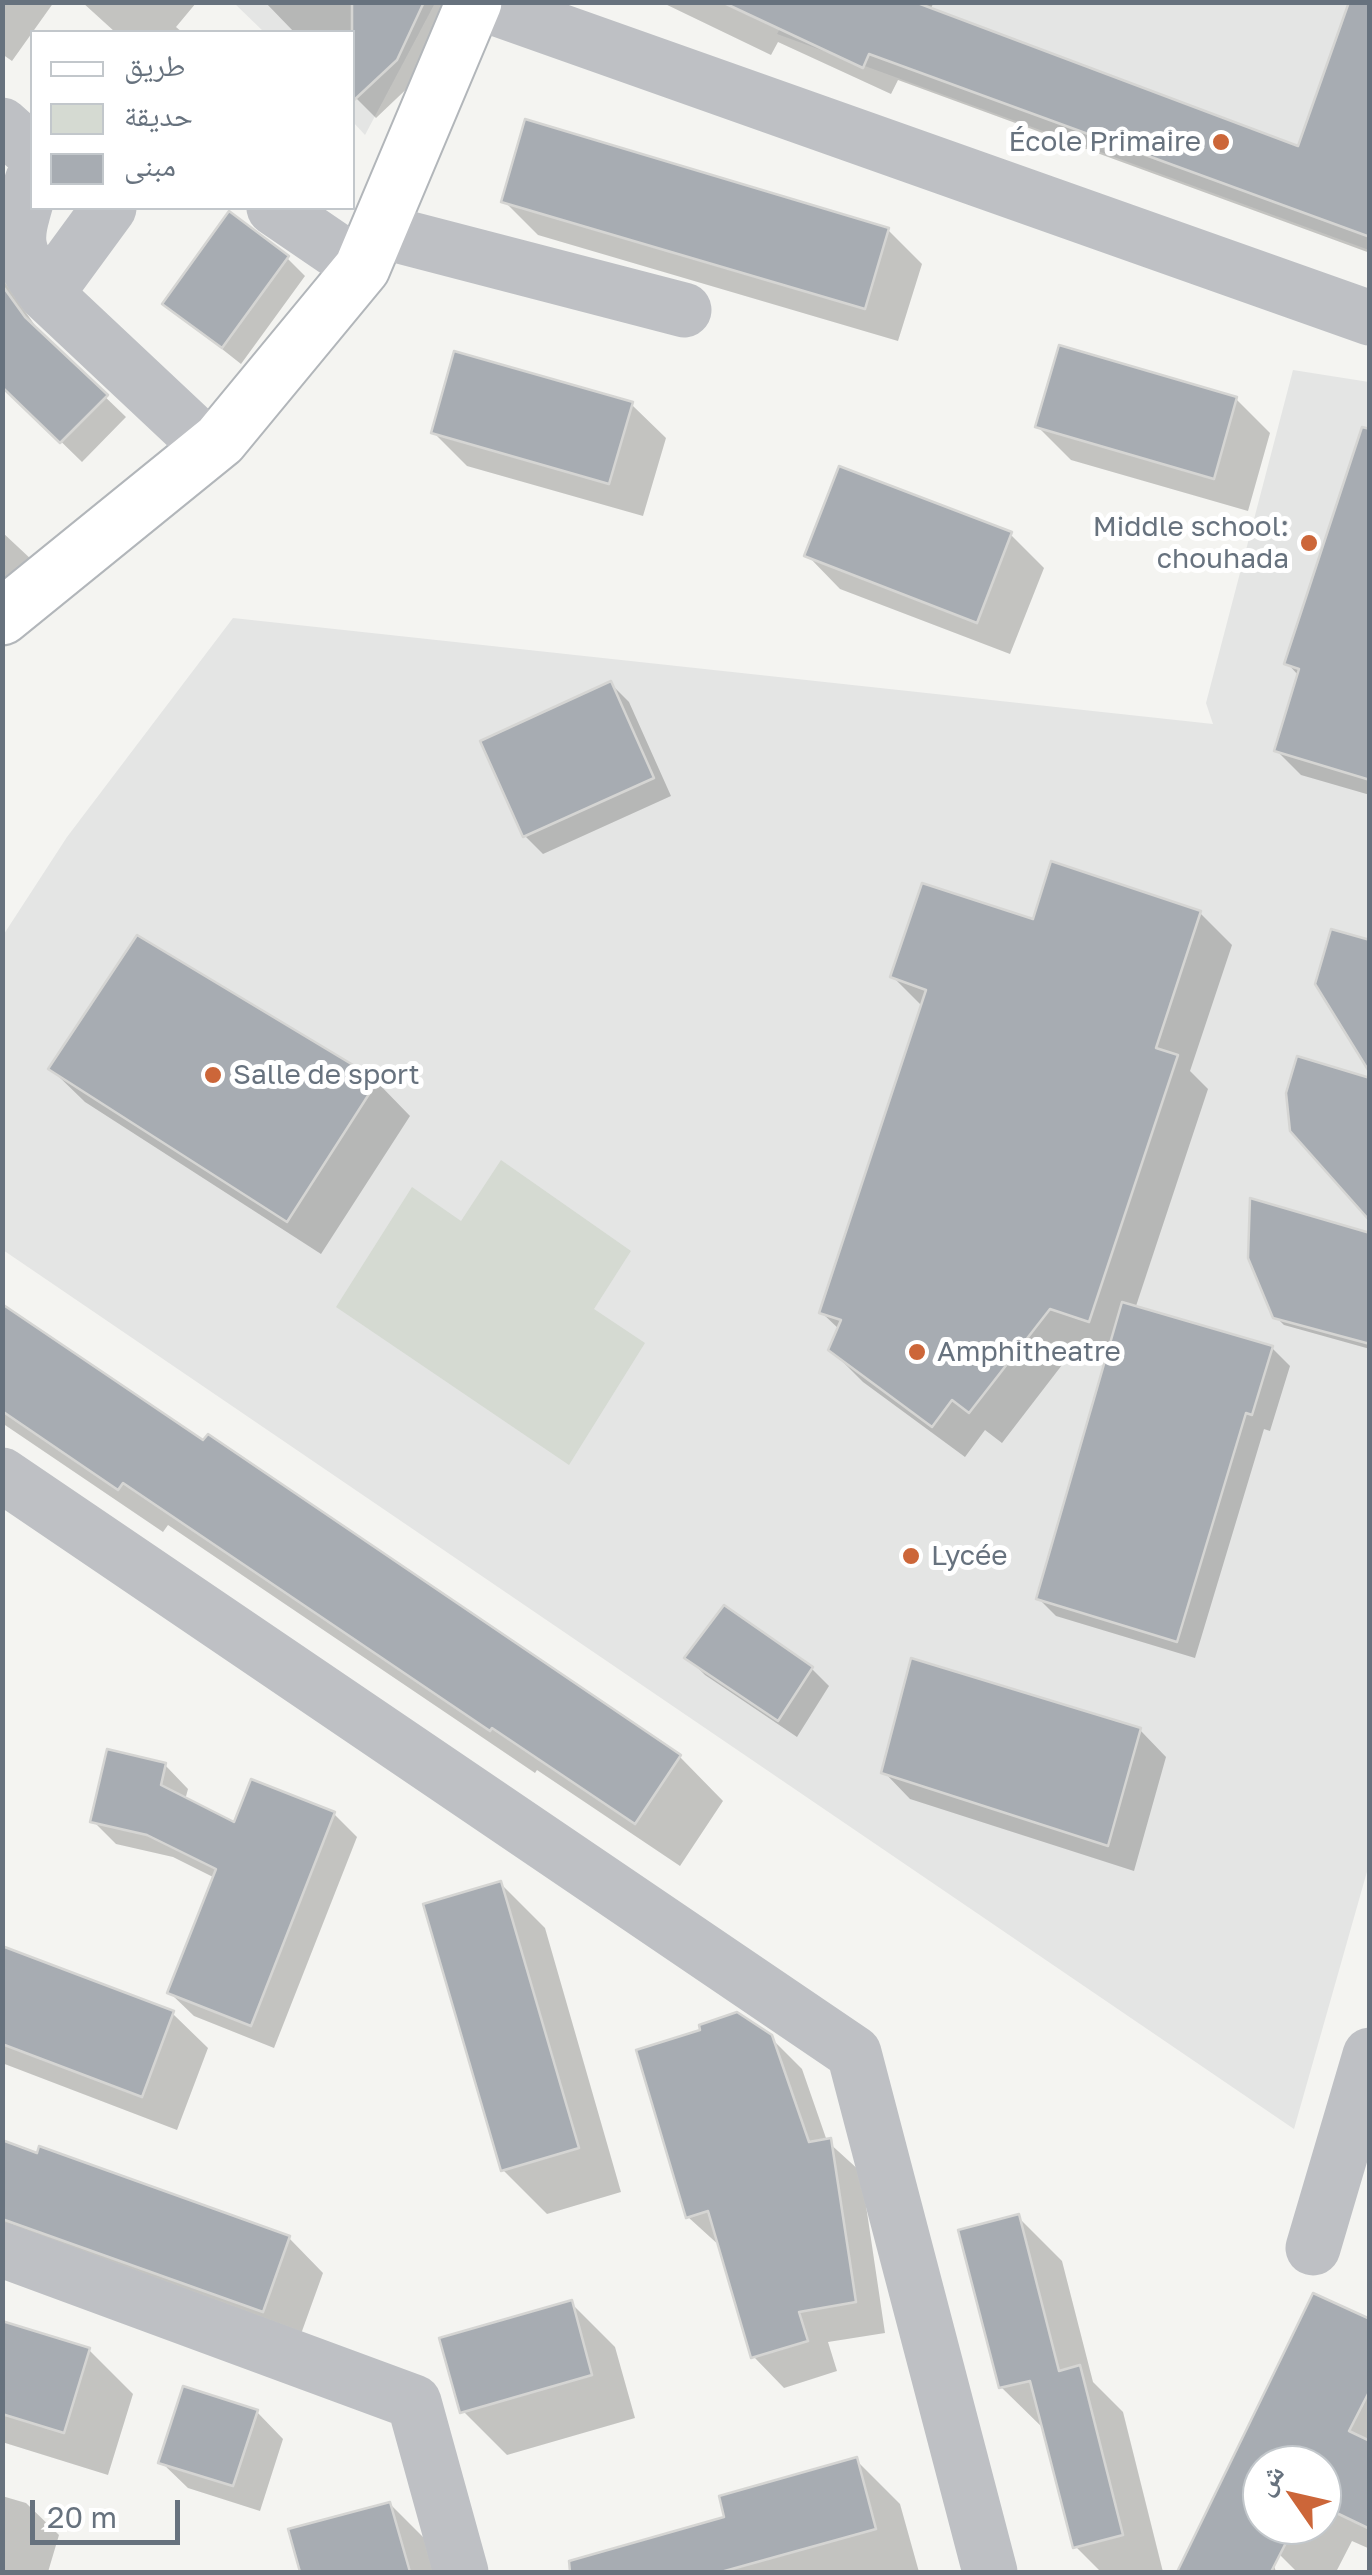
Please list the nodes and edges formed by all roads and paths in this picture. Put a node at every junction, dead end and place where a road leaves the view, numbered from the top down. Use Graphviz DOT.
graph roads {
  1 [pos="476,2"];
  2 [pos="2,125"];
  3 [pos="30,150"];
  4 [pos="30,188"];
  5 [pos="108,210"];
  6 [pos="279,210"];
  7 [pos="371,250"];
  8 [pos="46,294"];
  9 [pos="684,310"];
  10 [pos="1370,318"];
  11 [pos="210,448"];
  12 [pos="2,617"];
  13 [pos="2,1475"];
  14 [pos="1370,2054"];
  15 [pos="1312,2248"];
  16 [pos="2,2250"];
  17 [pos="461,2572"];
  18 [pos="990,2572"];
  1 -- 7 [label="main road"];
  1 -- 10 [label="street"];
  2 -- 3 [label="street"];
  4 -- 8 [label="street"];
  5 -- 8 [label="street"];
  6 -- 7 [label="street"];
  7 -- 9 [label="street"];
  7 -- 11 [label="main road"];
  8 -- 11 [label="street"];
  11 -- 12 [label="main road"];
  13 -- 18 [label="street"];
  14 -- 15 [label="street"];
  16 -- 17 [label="street"];
}
